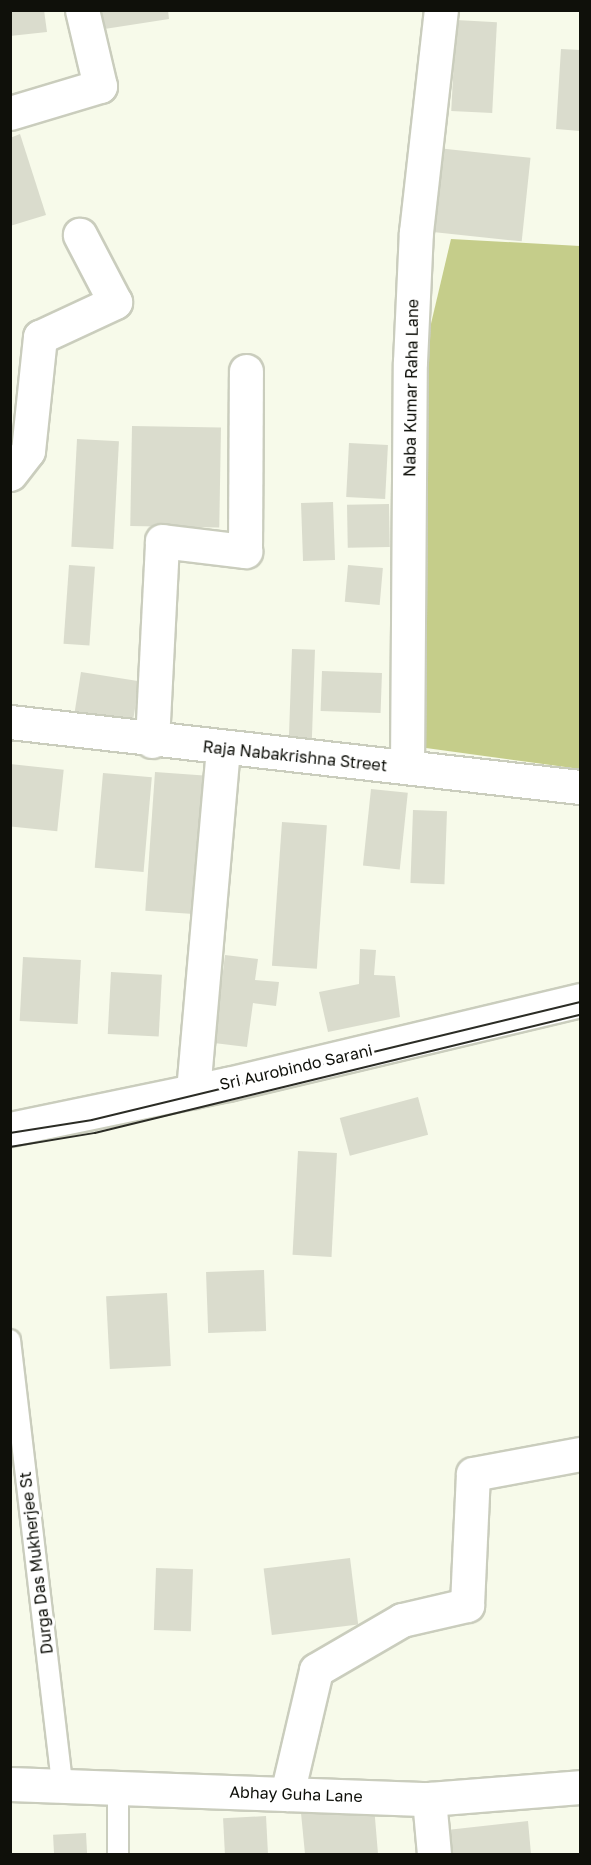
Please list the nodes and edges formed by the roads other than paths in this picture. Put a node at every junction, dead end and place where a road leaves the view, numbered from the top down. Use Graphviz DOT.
graph roads {
  1 [pos="82,10"];
  2 [pos="441,11"];
  3 [pos="10,113"];
  4 [pos="80,234"];
  5 [pos="246,371"];
  6 [pos="10,474"];
  7 [pos="10,722"];
  8 [pos="152,741"];
  9 [pos="223,748"];
  10 [pos="407,767"];
  11 [pos="580,787"];
  12 [pos="580,1000"];
  13 [pos="193,1091"];
  14 [pos="10,1129"];
  15 [pos="10,1340"];
  16 [pos="580,1454"];
  17 [pos="10,1784"];
  18 [pos="62,1786"];
  19 [pos="580,1787"];
  20 [pos="118,1788"];
  21 [pos="287,1794"];
  22 [pos="429,1798"];
  23 [pos="118,1854"];
  24 [pos="434,1854"];
  1 -- 3 [label="street"];
  2 -- 10 [label="street, Naba Kumar Raha Lane"];
  4 -- 6 [label="street"];
  5 -- 8 [label="street"];
  7 -- 8 [label="street, Raja Nabakrishna Street"];
  8 -- 9 [label="street, Raja Nabakrishna Street"];
  9 -- 10 [label="street, Raja Nabakrishna Street"];
  9 -- 13 [label="street"];
  10 -- 11 [label="street, Raja Nabakrishna Street"];
  12 -- 13 [label="street, Sri Aurobindo Sarani"];
  13 -- 14 [label="street, Sri Aurobindo Sarani"];
  15 -- 18 [label="lane, Durga Das Mukherjee St"];
  16 -- 21 [label="street"];
  17 -- 18 [label="street, Abhay Guha Lane"];
  18 -- 20 [label="street, Abhay Guha Lane"];
  19 -- 22 [label="street, Abhay Guha Lane"];
  20 -- 21 [label="street, Abhay Guha Lane"];
  20 -- 23 [label="lane"];
  21 -- 22 [label="street, Abhay Guha Lane"];
  22 -- 24 [label="street"];
}
